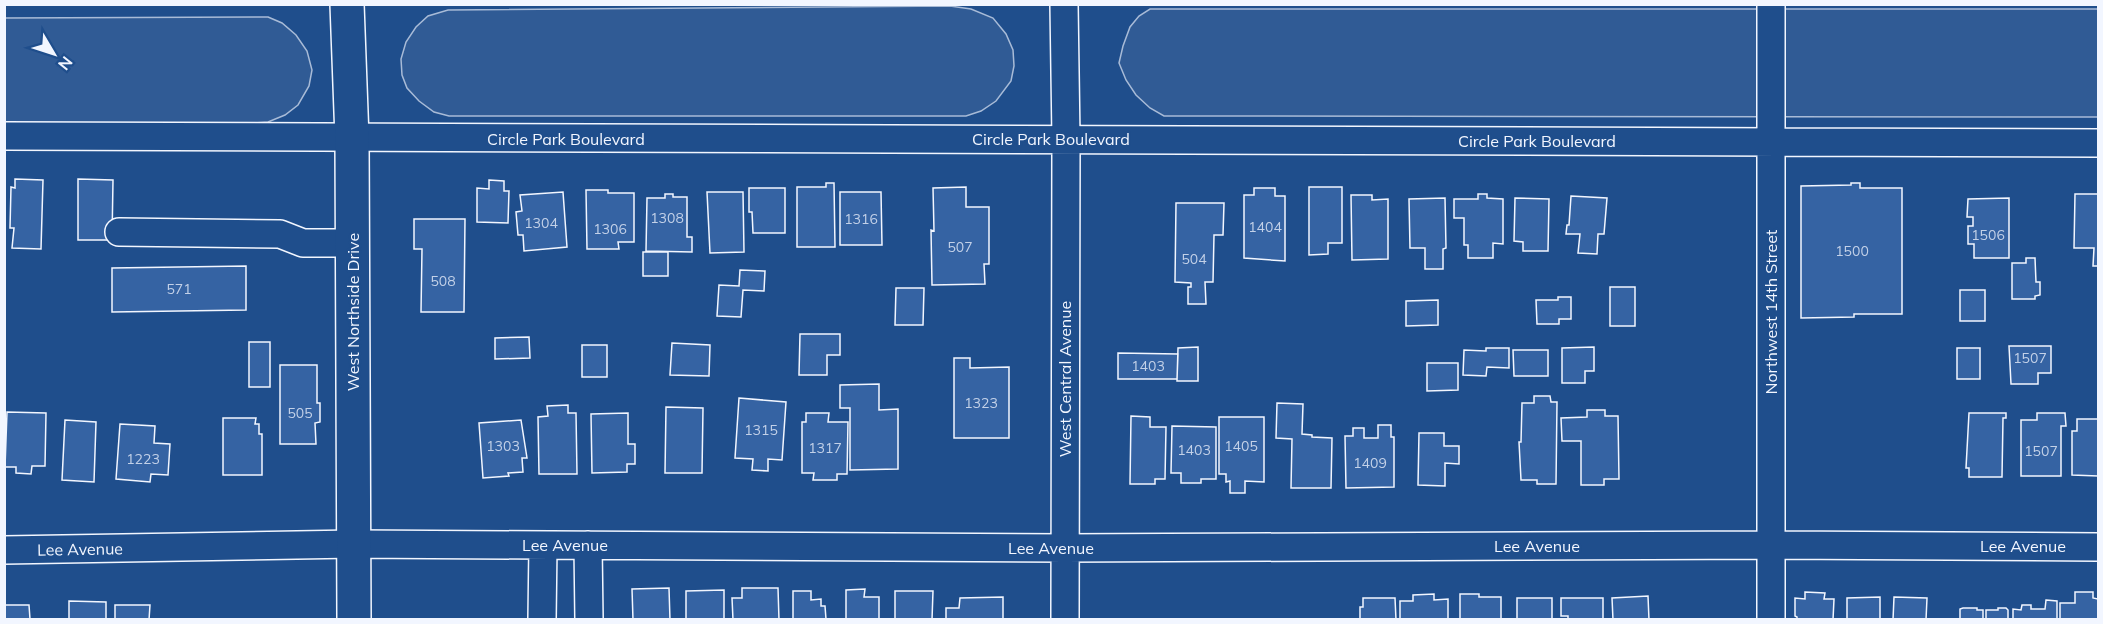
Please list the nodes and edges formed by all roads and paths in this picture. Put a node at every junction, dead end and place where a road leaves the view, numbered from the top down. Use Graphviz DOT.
graph roads {
  1 [pos="347,4"];
  2 [pos="1064,4"];
  3 [pos="1771,4"];
  4 [pos="4,136"];
  5 [pos="351,139"];
  6 [pos="1066,139"];
  7 [pos="1772,142"];
  8 [pos="2098,143"];
  9 [pos="119,232"];
  10 [pos="352,243"];
  11 [pos="354,544"];
  12 [pos="543,545"];
  13 [pos="588,545"];
  14 [pos="1771,545"];
  15 [pos="2098,547"];
  16 [pos="1065,548"];
  17 [pos="4,550"];
  18 [pos="354,620"];
  19 [pos="542,620"];
  20 [pos="589,620"];
  21 [pos="1065,620"];
  22 [pos="1771,620"];
  1 -- 5 [label="main road, West Northside Drive"];
  2 -- 6 [label="street, West Central Avenue"];
  3 -- 7 [label="street, Northwest 14th Street"];
  4 -- 5 [label="street, Circle Park Boulevard"];
  5 -- 6 [label="street, Circle Park Boulevard"];
  5 -- 10 [label="main road, West Northside Drive"];
  6 -- 7 [label="street, Circle Park Boulevard"];
  6 -- 16 [label="street, West Central Avenue"];
  7 -- 8 [label="street, Circle Park Boulevard"];
  7 -- 14 [label="street, Northwest 14th Street"];
  9 -- 10 [label="street"];
  10 -- 11 [label="main road, West Northside Drive"];
  11 -- 12 [label="street, Lee Avenue"];
  11 -- 17 [label="street, Lee Avenue"];
  11 -- 18 [label="main road, West Northside Drive"];
  12 -- 13 [label="street, Lee Avenue"];
  12 -- 19 [label="street"];
  13 -- 16 [label="street, Lee Avenue"];
  13 -- 20 [label="street"];
  14 -- 15 [label="street, Lee Avenue"];
  14 -- 16 [label="street, Lee Avenue"];
  14 -- 22 [label="street, Northwest 14th Street"];
  16 -- 21 [label="street, West Central Avenue"];
}
